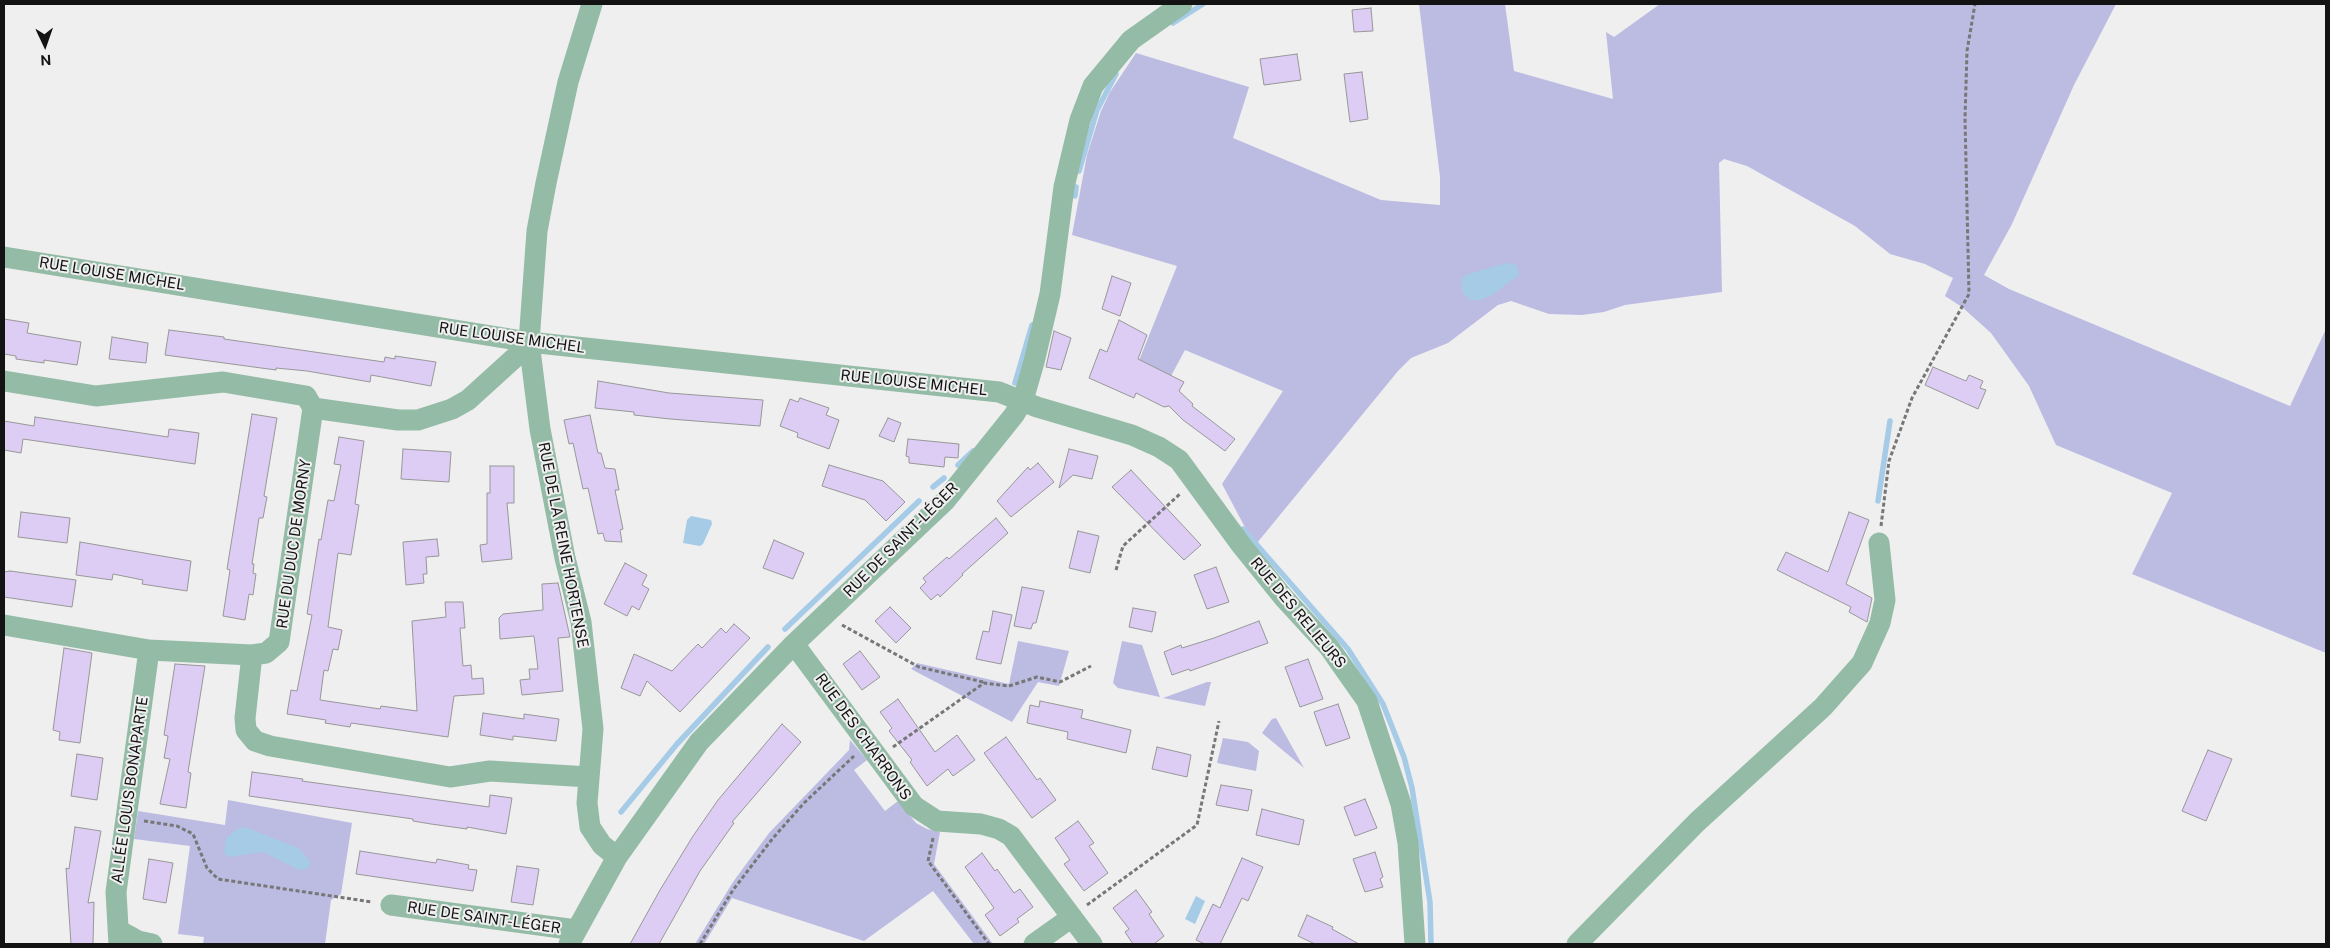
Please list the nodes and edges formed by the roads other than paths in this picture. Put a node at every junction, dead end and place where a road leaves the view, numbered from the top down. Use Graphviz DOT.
graph roads {
  1 [pos="592,4"];
  2 [pos="1182,4"];
  3 [pos="4,257"];
  4 [pos="529,342"];
  5 [pos="4,381"];
  6 [pos="1022,400"];
  7 [pos="313,408"];
  8 [pos="1879,543"];
  9 [pos="4,625"];
  10 [pos="794,644"];
  11 [pos="149,650"];
  12 [pos="252,655"];
  13 [pos="589,777"];
  14 [pos="617,857"];
  15 [pos="391,905"];
  16 [pos="1072,917"];
  17 [pos="118,937"];
  18 [pos="573,937"];
  19 [pos="152,944"];
  20 [pos="1034,944"];
  21 [pos="1092,944"];
  22 [pos="1415,944"];
  23 [pos="1577,944"];
  1 -- 4 [label="street, RUE DE LA REINE HORTENSE"];
  2 -- 6 [label="street, RUE DE SAINT-LÉGER"];
  3 -- 4 [label="street, RUE LOUISE MICHEL"];
  4 -- 6 [label="street, RUE LOUISE MICHEL"];
  4 -- 7 [label="street"];
  4 -- 13 [label="street, RUE DE LA REINE HORTENSE"];
  5 -- 7 [label="street"];
  6 -- 10 [label="street, RUE DE SAINT-LÉGER"];
  6 -- 22 [label="street, RUE DES RELIEURS"];
  7 -- 12 [label="street, RUE DU DUC DE MORNY"];
  8 -- 23 [label="street"];
  9 -- 11 [label="street, RUE DU DUC DE MORNY"];
  10 -- 14 [label="street, RUE DE SAINT-LÉGER"];
  10 -- 16 [label="street, RUE DES CHARRONS"];
  11 -- 12 [label="street, RUE DU DUC DE MORNY"];
  11 -- 17 [label="street, ALLÉE LOUIS BONAPARTE"];
  12 -- 13 [label="street"];
  13 -- 14 [label="street, RUE DE LA REINE HORTENSE"];
  14 -- 18 [label="street, RUE DE SAINT-LÉGER"];
  15 -- 18 [label="street, RUE DE SAINT-LÉGER"];
  16 -- 20 [label="street"];
  16 -- 21 [label="street, RUE DES CHARRONS"];
  17 -- 19 [label="street, ALLÉE LOUIS BONAPARTE"];
}
